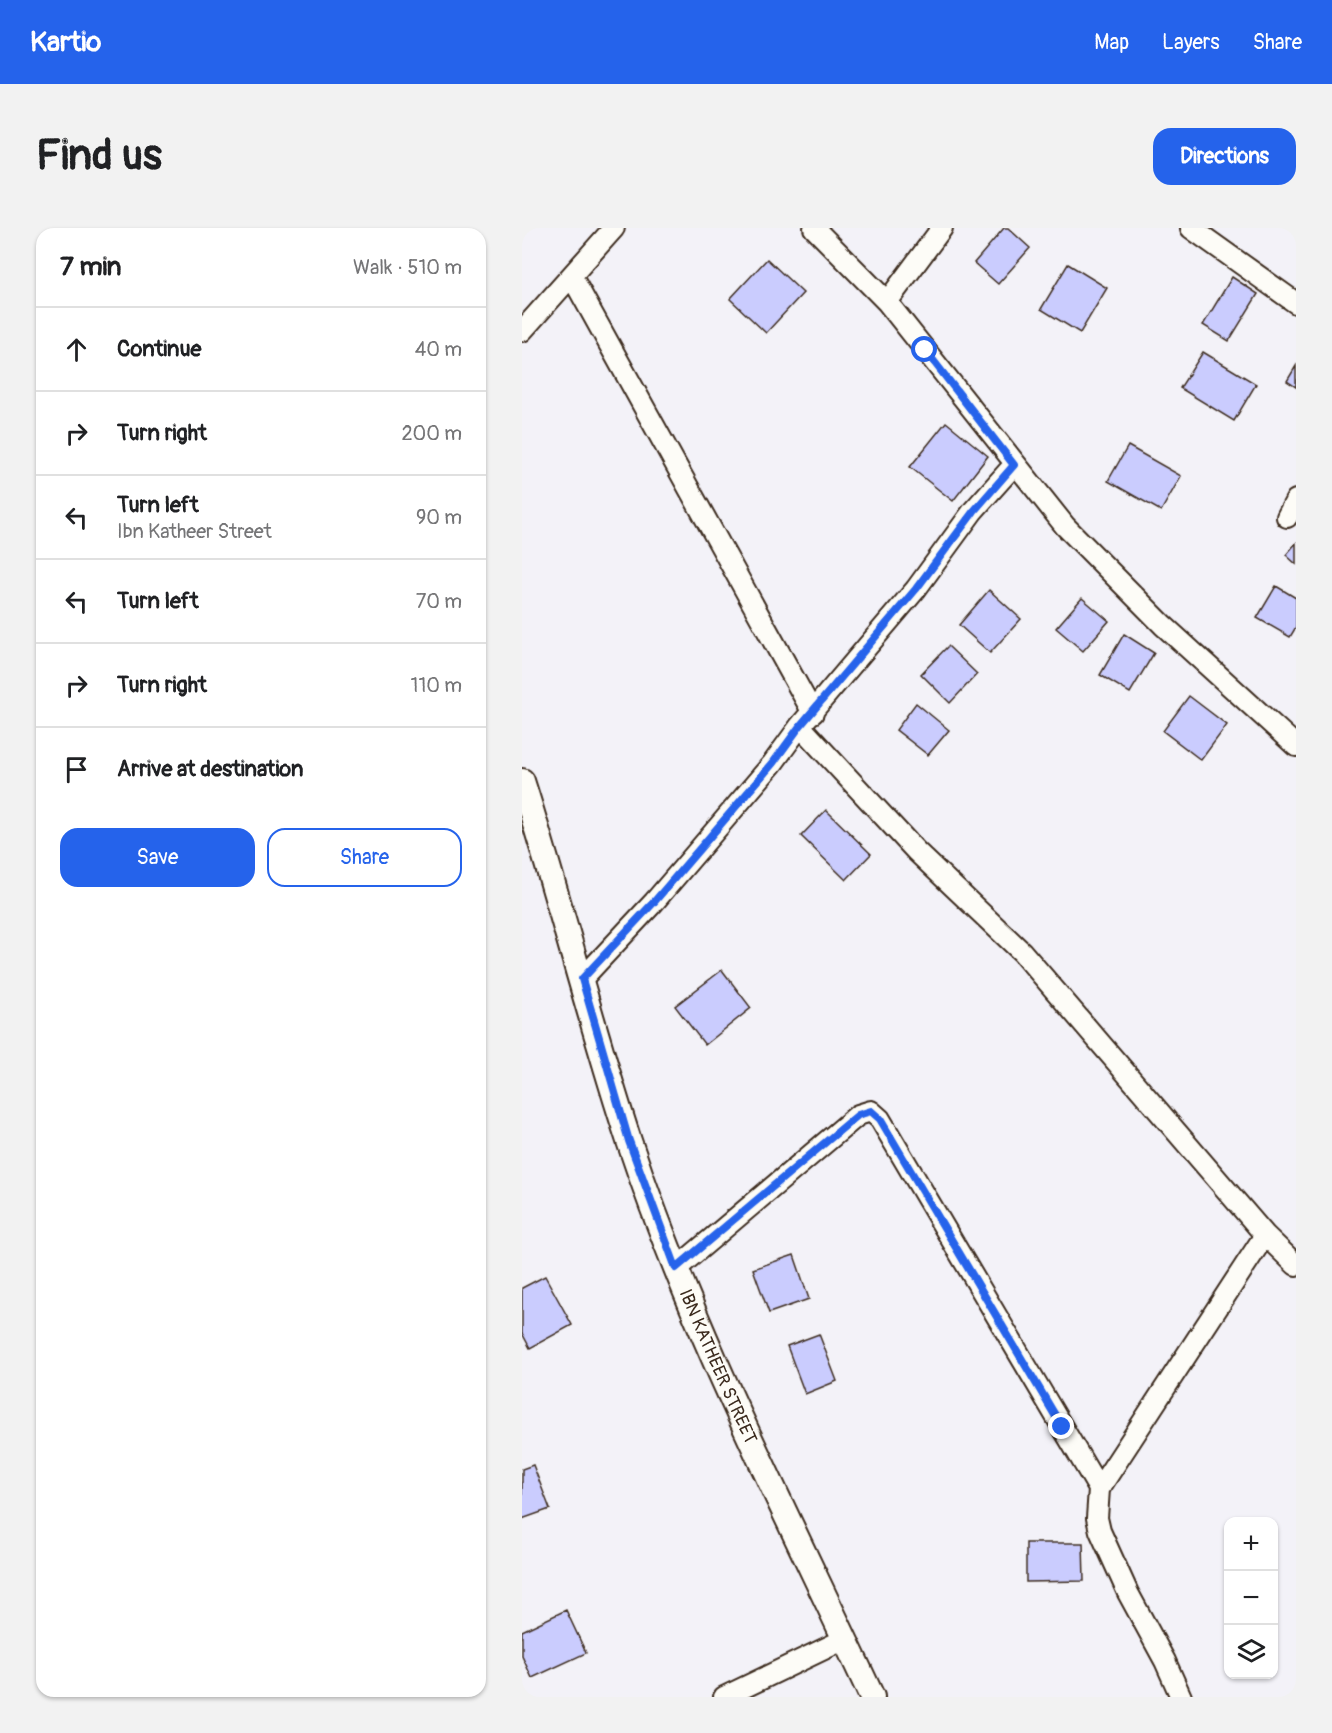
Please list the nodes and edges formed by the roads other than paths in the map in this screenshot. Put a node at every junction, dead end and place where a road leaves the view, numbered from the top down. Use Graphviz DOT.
graph roads {
  1 [pos="614,228"];
  2 [pos="814,228"];
  3 [pos="942,228"];
  4 [pos="1191,228"];
  5 [pos="573,277"];
  6 [pos="887,302"];
  7 [pos="1296,303"];
  8 [pos="522,331"];
  9 [pos="1014,465"];
  10 [pos="807,719"];
  11 [pos="1296,746"];
  12 [pos="522,781"];
  13 [pos="582,979"];
  14 [pos="1265,1235"];
  15 [pos="1296,1265"];
  16 [pos="676,1268"];
  17 [pos="1099,1489"];
  18 [pos="845,1639"];
  19 [pos="724,1697"];
  20 [pos="872,1697"];
  21 [pos="1181,1697"];
  1 -- 5 [label="street"];
  2 -- 6 [label="street"];
  3 -- 6 [label="street"];
  4 -- 7 [label="street"];
  5 -- 8 [label="street"];
  5 -- 10 [label="street"];
  6 -- 9 [label="street"];
  9 -- 10 [label="street"];
  9 -- 11 [label="street"];
  10 -- 13 [label="street"];
  10 -- 14 [label="street"];
  12 -- 13 [label="street, IBN KATHEER STREET"];
  13 -- 16 [label="street, IBN KATHEER STREET"];
  14 -- 15 [label="street"];
  14 -- 17 [label="street"];
  16 -- 17 [label="street"];
  16 -- 18 [label="street, IBN KATHEER STREET"];
  17 -- 21 [label="street"];
  18 -- 19 [label="street"];
  18 -- 20 [label="street, IBN KATHEER STREET"];
}
